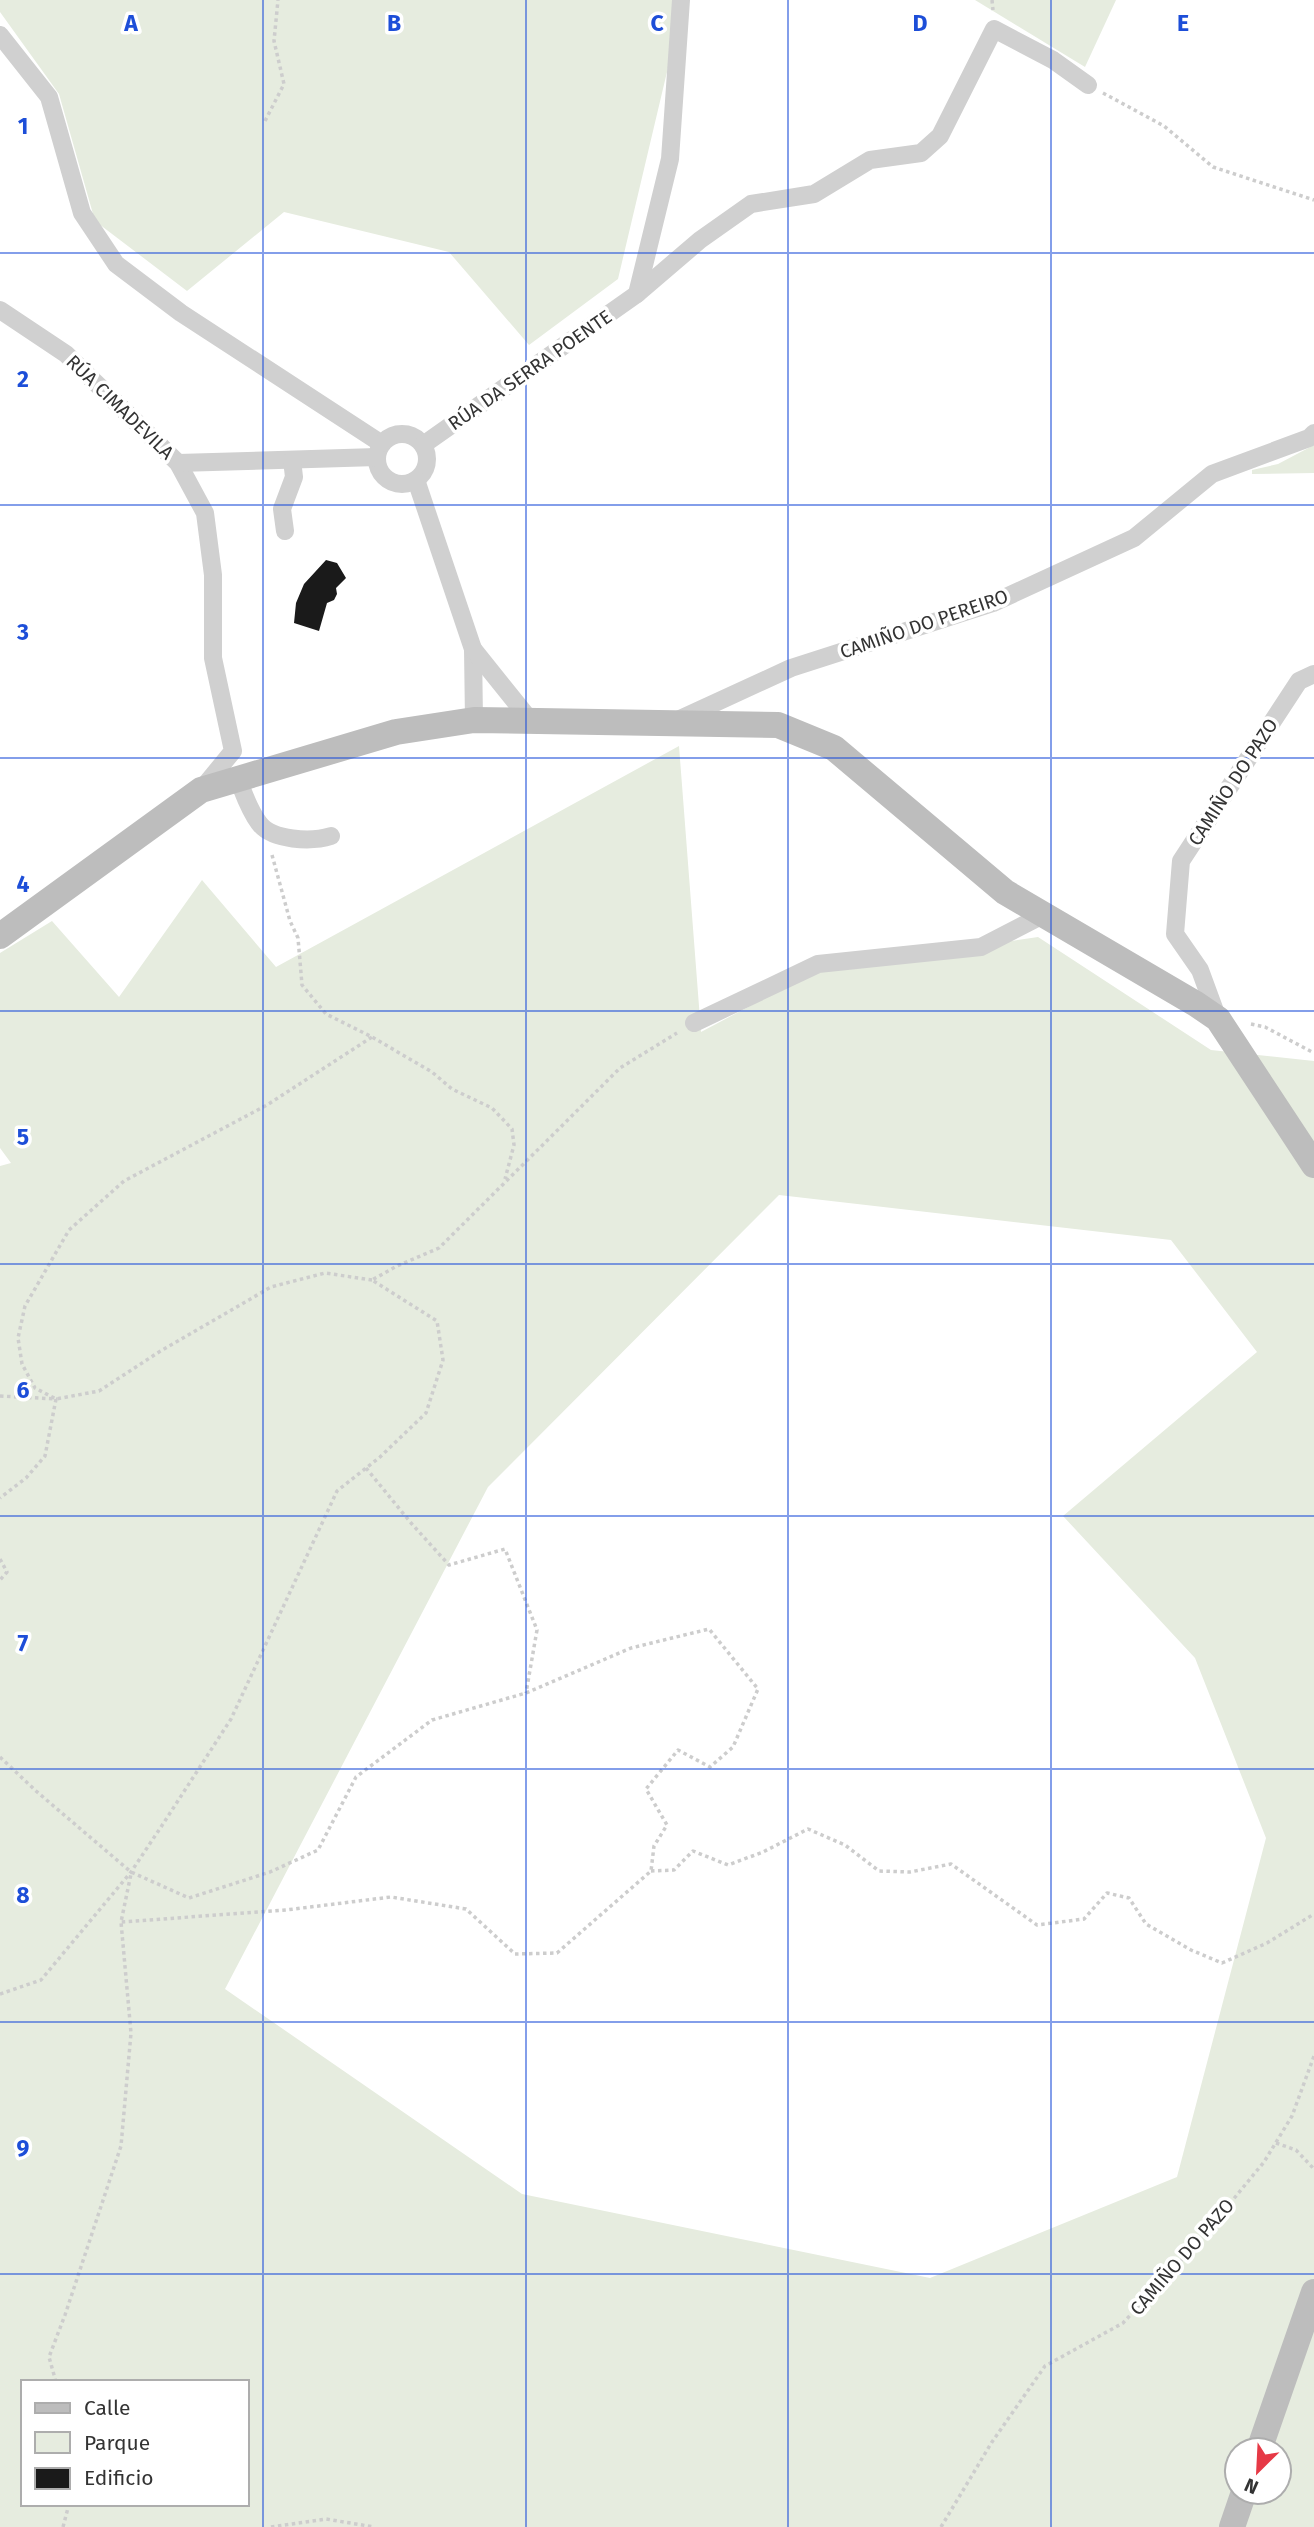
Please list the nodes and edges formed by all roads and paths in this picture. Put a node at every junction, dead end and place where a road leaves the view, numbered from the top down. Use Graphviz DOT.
graph roads {
  1 [pos="278,0"];
  2 [pos="681,0"];
  3 [pos="0,35"];
  4 [pos="1088,85"];
  5 [pos="265,121"];
  6 [pos="1314,200"];
  7 [pos="637,294"];
  8 [pos="0,310"];
  9 [pos="1314,433"];
  10 [pos="423,446"];
  11 [pos="379,451"];
  12 [pos="292,460"];
  13 [pos="178,463"];
  14 [pos="416,480"];
  15 [pos="285,531"];
  16 [pos="473,649"];
  17 [pos="1314,674"];
  18 [pos="474,720"];
  19 [pos="530,720"];
  20 [pos="673,722"];
  21 [pos="238,779"];
  22 [pos="201,790"];
  23 [pos="261,827"];
  24 [pos="331,836"];
  25 [pos="1043,915"];
  26 [pos="0,936"];
  27 [pos="1218,1019"];
  28 [pos="694,1023"];
  29 [pos="372,1037"];
  30 [pos="1314,1053"];
  31 [pos="1314,1165"];
  32 [pos="504,1181"];
  33 [pos="372,1279"];
  34 [pos="0,1395"];
  35 [pos="56,1399"];
  36 [pos="366,1468"];
  37 [pos="0,1498"];
  38 [pos="0,1559"];
  39 [pos="0,1580"];
  40 [pos="526,1693"];
  41 [pos="0,1757"];
  42 [pos="651,1871"];
  43 [pos="131,1872"];
  44 [pos="1314,1914"];
  45 [pos="121,1922"];
  46 [pos="0,1994"];
  47 [pos="1314,2056"];
  48 [pos="1276,2143"];
  49 [pos="1314,2169"];
  50 [pos="1314,2292"];
  51 [pos="55,2380"];
  52 [pos="1264,2436"];
  53 [pos="68,2506"];
  54 [pos="1239,2506"];
  55 [pos="63,2527"];
  56 [pos="271,2527"];
  57 [pos="374,2527"];
  58 [pos="941,2527"];
  59 [pos="1231,2527"];
  1 -- 5 [label="path"];
  2 -- 7 [label="street"];
  3 -- 11 [label="street"];
  4 -- 6 [label="path"];
  4 -- 7 [label="street, RÚA DA SERRA POENTE"];
  7 -- 10 [label="street, RÚA DA SERRA POENTE"];
  8 -- 13 [label="street, RÚA CIMADEVILA"];
  9 -- 20 [label="street, CAMIÑO DO PEREIRO"];
  10 -- 11 [label="street"];
  10 -- 14 [label="street"];
  11 -- 12 [label="street, RÚA CIMADEVILA"];
  11 -- 14 [label="street"];
  12 -- 13 [label="street, RÚA CIMADEVILA"];
  12 -- 15 [label="street"];
  13 -- 22 [label="street"];
  14 -- 16 [label="street"];
  16 -- 18 [label="street"];
  16 -- 19 [label="street"];
  17 -- 27 [label="street, CAMIÑO DO PAZO"];
  18 -- 19 [label="street"];
  18 -- 21 [label="street"];
  19 -- 20 [label="street"];
  20 -- 25 [label="street"];
  21 -- 22 [label="street"];
  21 -- 23 [label="street"];
  22 -- 26 [label="street"];
  23 -- 24 [label="street"];
  23 -- 29 [label="path"];
  25 -- 27 [label="street"];
  25 -- 28 [label="street"];
  27 -- 30 [label="path"];
  27 -- 31 [label="street"];
  28 -- 32 [label="path"];
  29 -- 32 [label="path"];
  29 -- 35 [label="path"];
  32 -- 33 [label="path"];
  33 -- 35 [label="path"];
  33 -- 36 [label="path"];
  34 -- 35 [label="path"];
  35 -- 37 [label="path"];
  36 -- 40 [label="path"];
  36 -- 43 [label="path"];
  38 -- 39 [label="path"];
  40 -- 42 [label="path"];
  40 -- 43 [label="path"];
  41 -- 43 [label="path"];
  42 -- 44 [label="path"];
  42 -- 45 [label="path"];
  43 -- 45 [label="path"];
  43 -- 46 [label="path"];
  45 -- 51 [label="path"];
  47 -- 48 [label="path, CAMIÑO DO PAZO"];
  48 -- 49 [label="path"];
  48 -- 58 [label="path, CAMIÑO DO PAZO"];
  50 -- 52 [label="street"];
  53 -- 55 [label="path"];
  54 -- 59 [label="street"];
  56 -- 57 [label="path"];
}
